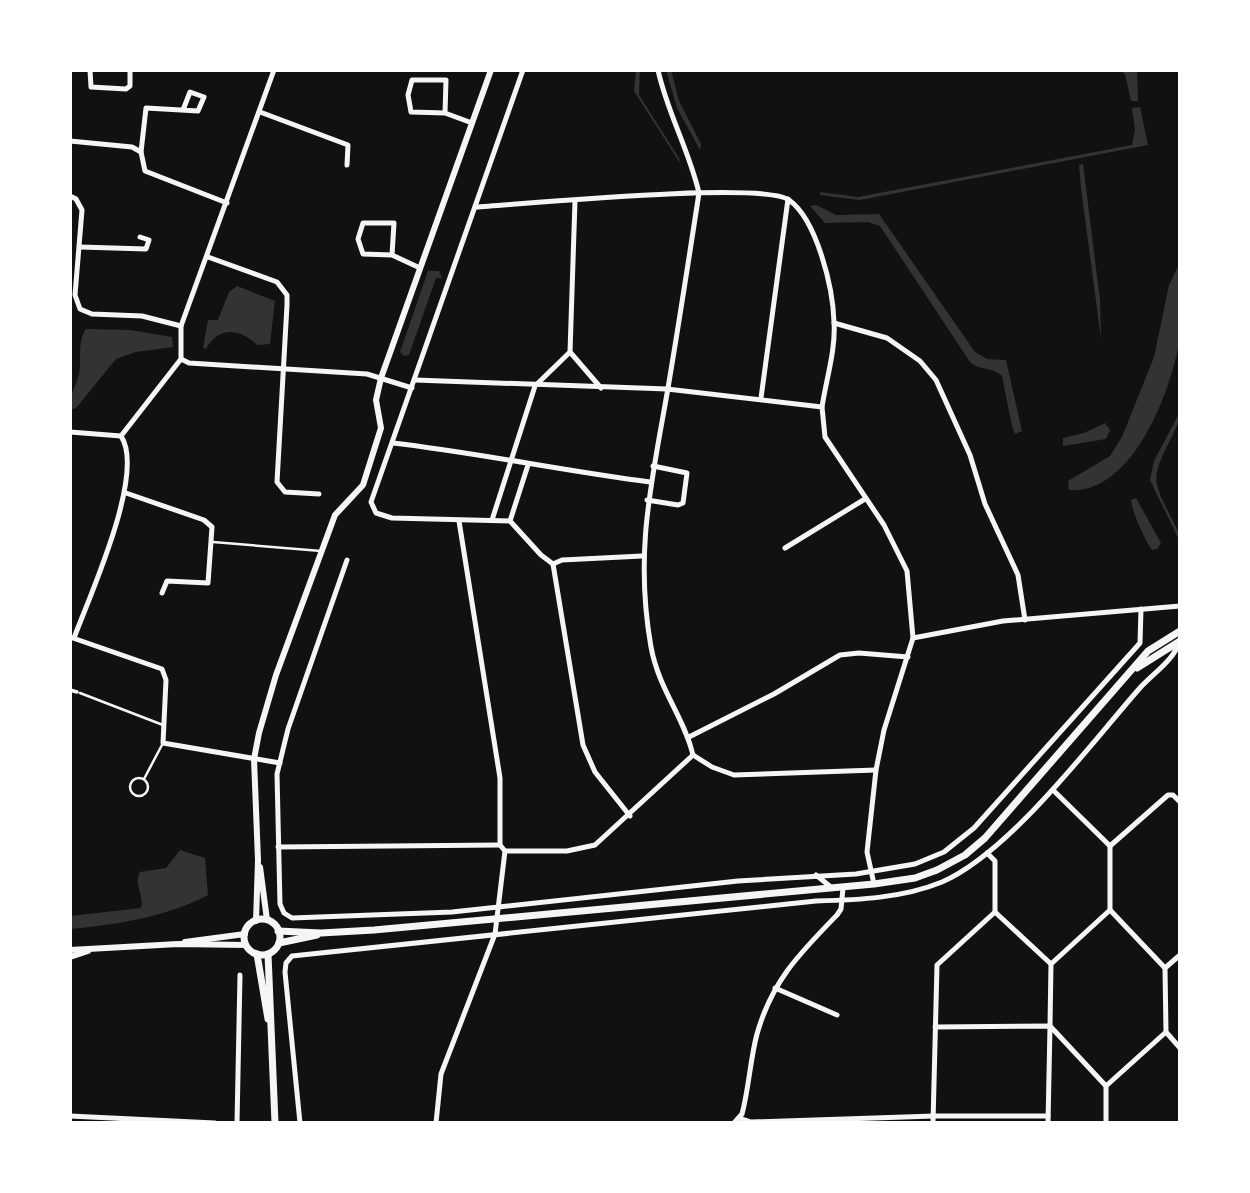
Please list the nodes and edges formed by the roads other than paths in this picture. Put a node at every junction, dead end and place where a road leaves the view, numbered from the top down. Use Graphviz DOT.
graph roads {
  1 [pos="90,70"];
  2 [pos="130,70"];
  3 [pos="274,70"];
  4 [pos="491,70"];
  5 [pos="523,70"];
  6 [pos="658,70"];
  7 [pos="183,110"];
  8 [pos="260,112"];
  9 [pos="445,113"];
  10 [pos="472,123"];
  11 [pos="70,141"];
  12 [pos="141,152"];
  13 [pos="346,165"];
  14 [pos="699,193"];
  15 [pos="70,196"];
  16 [pos="788,199"];
  17 [pos="575,201"];
  18 [pos="227,203"];
  19 [pos="476,207"];
  20 [pos="140,237"];
  21 [pos="80,247"];
  22 [pos="392,255"];
  23 [pos="208,257"];
  24 [pos="420,268"];
  25 [pos="834,323"];
  26 [pos="181,326"];
  27 [pos="570,352"];
  28 [pos="181,359"];
  29 [pos="284,369"];
  30 [pos="381,378"];
  31 [pos="415,380"];
  32 [pos="535,386"];
  33 [pos="412,387"];
  34 [pos="601,388"];
  35 [pos="667,389"];
  36 [pos="761,398"];
  37 [pos="822,407"];
  38 [pos="70,432"];
  39 [pos="121,436"];
  40 [pos="393,443"];
  41 [pos="510,462"];
  42 [pos="528,465"];
  43 [pos="653,466"];
  44 [pos="650,482"];
  45 [pos="126,493"];
  46 [pos="319,495"];
  47 [pos="865,499"];
  48 [pos="647,500"];
  49 [pos="492,520"];
  50 [pos="458,521"];
  51 [pos="510,521"];
  52 [pos="212,542"];
  53 [pos="785,548"];
  54 [pos="321,551"];
  55 [pos="642,556"];
  56 [pos="347,561"];
  57 [pos="554,564"];
  58 [pos="162,593"];
  59 [pos="1180,606"];
  60 [pos="1141,609"];
  61 [pos="1025,620"];
  62 [pos="1180,631"];
  63 [pos="72,638"];
  64 [pos="913,638"];
  65 [pos="1180,641"];
  66 [pos="908,657"];
  67 [pos="1131,672"];
  68 [pos="70,690"];
  69 [pos="78,692"];
  70 [pos="163,725"];
  71 [pos="689,737"];
  72 [pos="163,743"];
  73 [pos="693,755"];
  74 [pos="254,760"];
  75 [pos="280,763"];
  76 [pos="876,770"];
  77 [pos="144,779"];
  78 [pos="1052,790"];
  79 [pos="1180,802"];
  80 [pos="631,816"];
  81 [pos="1110,846"];
  82 [pos="278,847"];
  83 [pos="502,848"];
  84 [pos="987,853"];
  85 [pos="258,860"];
  86 [pos="873,870"];
  87 [pos="816,875"];
  88 [pos="771,878"];
  89 [pos="874,884"];
  90 [pos="832,888"];
  91 [pos="843,888"];
  92 [pos="762,895"];
  93 [pos="842,901"];
  94 [pos="498,908"];
  95 [pos="1110,910"];
  96 [pos="995,912"];
  97 [pos="267,920"];
  98 [pos="497,920"];
  99 [pos="256,921"];
  100 [pos="278,931"];
  101 [pos="321,933"];
  102 [pos="245,934"];
  103 [pos="495,934"];
  104 [pos="279,943"];
  105 [pos="178,944"];
  106 [pos="246,945"];
  107 [pos="90,949"];
  108 [pos="70,950"];
  109 [pos="257,954"];
  110 [pos="268,954"];
  111 [pos="1180,955"];
  112 [pos="70,957"];
  113 [pos="1051,964"];
  114 [pos="1165,968"];
  115 [pos="240,975"];
  116 [pos="775,988"];
  117 [pos="837,1015"];
  118 [pos="1050,1026"];
  119 [pos="935,1027"];
  120 [pos="1166,1032"];
  121 [pos="1180,1048"];
  122 [pos="273,1051"];
  123 [pos="1106,1086"];
  124 [pos="70,1116"];
  125 [pos="933,1119"];
  126 [pos="877,1120"];
  127 [pos="1048,1120"];
  128 [pos="736,1121"];
  129 [pos="215,1123"];
  130 [pos="237,1123"];
  131 [pos="275,1123"];
  132 [pos="300,1123"];
  133 [pos="436,1123"];
  134 [pos="1106,1123"];
  1 -- 2 [label="street"];
  3 -- 8 [label="street"];
  4 -- 10 [label="street"];
  5 -- 19 [label="street"];
  6 -- 14 [label="street"];
  7 -- 12 [label="street"];
  8 -- 13 [label="street"];
  8 -- 18 [label="street"];
  9 -- 9 [label="street"];
  9 -- 10 [label="street"];
  10 -- 24 [label="street"];
  11 -- 12 [label="street"];
  12 -- 18 [label="street"];
  14 -- 16 [label="street"];
  14 -- 17 [label="street"];
  14 -- 35 [label="street"];
  15 -- 21 [label="street"];
  16 -- 25 [label="street"];
  16 -- 36 [label="street"];
  17 -- 19 [label="street"];
  17 -- 27 [label="street"];
  18 -- 23 [label="street"];
  19 -- 31 [label="street"];
  20 -- 21 [label="street"];
  21 -- 26 [label="street"];
  22 -- 22 [label="street"];
  22 -- 24 [label="street"];
  23 -- 26 [label="street"];
  23 -- 29 [label="street"];
  24 -- 30 [label="street"];
  25 -- 37 [label="street"];
  25 -- 61 [label="street"];
  26 -- 28 [label="street"];
  27 -- 32 [label="street"];
  27 -- 34 [label="street"];
  28 -- 29 [label="street"];
  28 -- 39 [label="street"];
  29 -- 30 [label="street"];
  29 -- 46 [label="street"];
  30 -- 33 [label="street"];
  30 -- 54 [label="street"];
  31 -- 32 [label="street"];
  31 -- 33 [label="street"];
  32 -- 34 [label="street"];
  32 -- 41 [label="street"];
  33 -- 40 [label="street"];
  34 -- 35 [label="street"];
  35 -- 36 [label="street"];
  35 -- 43 [label="street"];
  36 -- 37 [label="street"];
  37 -- 47 [label="street"];
  38 -- 39 [label="street"];
  39 -- 45 [label="street"];
  40 -- 41 [label="street"];
  40 -- 50 [label="street"];
  41 -- 42 [label="street"];
  41 -- 49 [label="street"];
  42 -- 44 [label="street"];
  42 -- 51 [label="street"];
  43 -- 44 [label="street"];
  43 -- 48 [label="street"];
  44 -- 48 [label="street"];
  45 -- 52 [label="street"];
  45 -- 63 [label="street"];
  47 -- 53 [label="street"];
  47 -- 64 [label="street"];
  48 -- 55 [label="street"];
  49 -- 50 [label="street"];
  49 -- 51 [label="street"];
  50 -- 83 [label="street"];
  51 -- 57 [label="street"];
  52 -- 54 [label="lane"];
  52 -- 58 [label="street"];
  54 -- 74 [label="street"];
  55 -- 57 [label="street"];
  55 -- 71 [label="street"];
  56 -- 75 [label="street"];
  57 -- 80 [label="street"];
  59 -- 60 [label="street"];
  60 -- 61 [label="street"];
  60 -- 86 [label="street"];
  61 -- 64 [label="street"];
  62 -- 67 [label="main road"];
  63 -- 70 [label="street"];
  64 -- 66 [label="street"];
  65 -- 67 [label="main road"];
  65 -- 78 [label="street"];
  66 -- 71 [label="street"];
  66 -- 76 [label="street"];
  67 -- 89 [label="main road"];
  68 -- 69 [label="street"];
  69 -- 70 [label="lane"];
  70 -- 72 [label="street"];
  71 -- 73 [label="street"];
  72 -- 74 [label="street"];
  72 -- 77 [label="lane"];
  73 -- 76 [label="street"];
  73 -- 80 [label="street"];
  74 -- 75 [label="street"];
  74 -- 85 [label="street"];
  75 -- 82 [label="street"];
  76 -- 86 [label="street"];
  77 -- 77 [label="lane"];
  78 -- 81 [label="street"];
  78 -- 84 [label="street"];
  79 -- 81 [label="street"];
  80 -- 83 [label="street"];
  81 -- 95 [label="street"];
  82 -- 83 [label="street"];
  82 -- 94 [label="street"];
  83 -- 94 [label="street"];
  84 -- 93 [label="street"];
  84 -- 96 [label="street"];
  85 -- 97 [label="street"];
  85 -- 99 [label="street"];
  86 -- 87 [label="street"];
  86 -- 89 [label="street"];
  87 -- 88 [label="street"];
  87 -- 90 [label="street"];
  88 -- 92 [label="street"];
  88 -- 94 [label="street"];
  89 -- 91 [label="main road"];
  90 -- 91 [label="main road"];
  90 -- 92 [label="main road"];
  91 -- 93 [label="street"];
  92 -- 98 [label="main road"];
  93 -- 103 [label="street"];
  93 -- 116 [label="street"];
  94 -- 98 [label="street"];
  95 -- 113 [label="street"];
  95 -- 114 [label="street"];
  96 -- 113 [label="street"];
  96 -- 119 [label="street"];
  97 -- 99 [label="main road"];
  97 -- 100 [label="main road"];
  98 -- 101 [label="main road"];
  98 -- 103 [label="street"];
  99 -- 102 [label="main road"];
  100 -- 101 [label="main road"];
  100 -- 104 [label="main road"];
  101 -- 104 [label="main road"];
  102 -- 105 [label="street"];
  102 -- 106 [label="main road"];
  103 -- 132 [label="street"];
  103 -- 133 [label="street"];
  104 -- 110 [label="main road"];
  105 -- 106 [label="street"];
  105 -- 107 [label="street"];
  106 -- 109 [label="main road"];
  107 -- 108 [label="street"];
  107 -- 112 [label="street"];
  109 -- 110 [label="main road"];
  109 -- 122 [label="main road"];
  110 -- 122 [label="main road"];
  111 -- 114 [label="street"];
  113 -- 118 [label="street"];
  114 -- 120 [label="street"];
  115 -- 130 [label="street"];
  116 -- 117 [label="street"];
  116 -- 128 [label="street"];
  118 -- 119 [label="street"];
  118 -- 123 [label="street"];
  118 -- 127 [label="street"];
  119 -- 125 [label="street"];
  120 -- 121 [label="street"];
  120 -- 123 [label="street"];
  122 -- 131 [label="main road"];
  123 -- 134 [label="street"];
  124 -- 129 [label="street"];
  125 -- 126 [label="street"];
  125 -- 127 [label="street"];
  126 -- 128 [label="street"];
}
